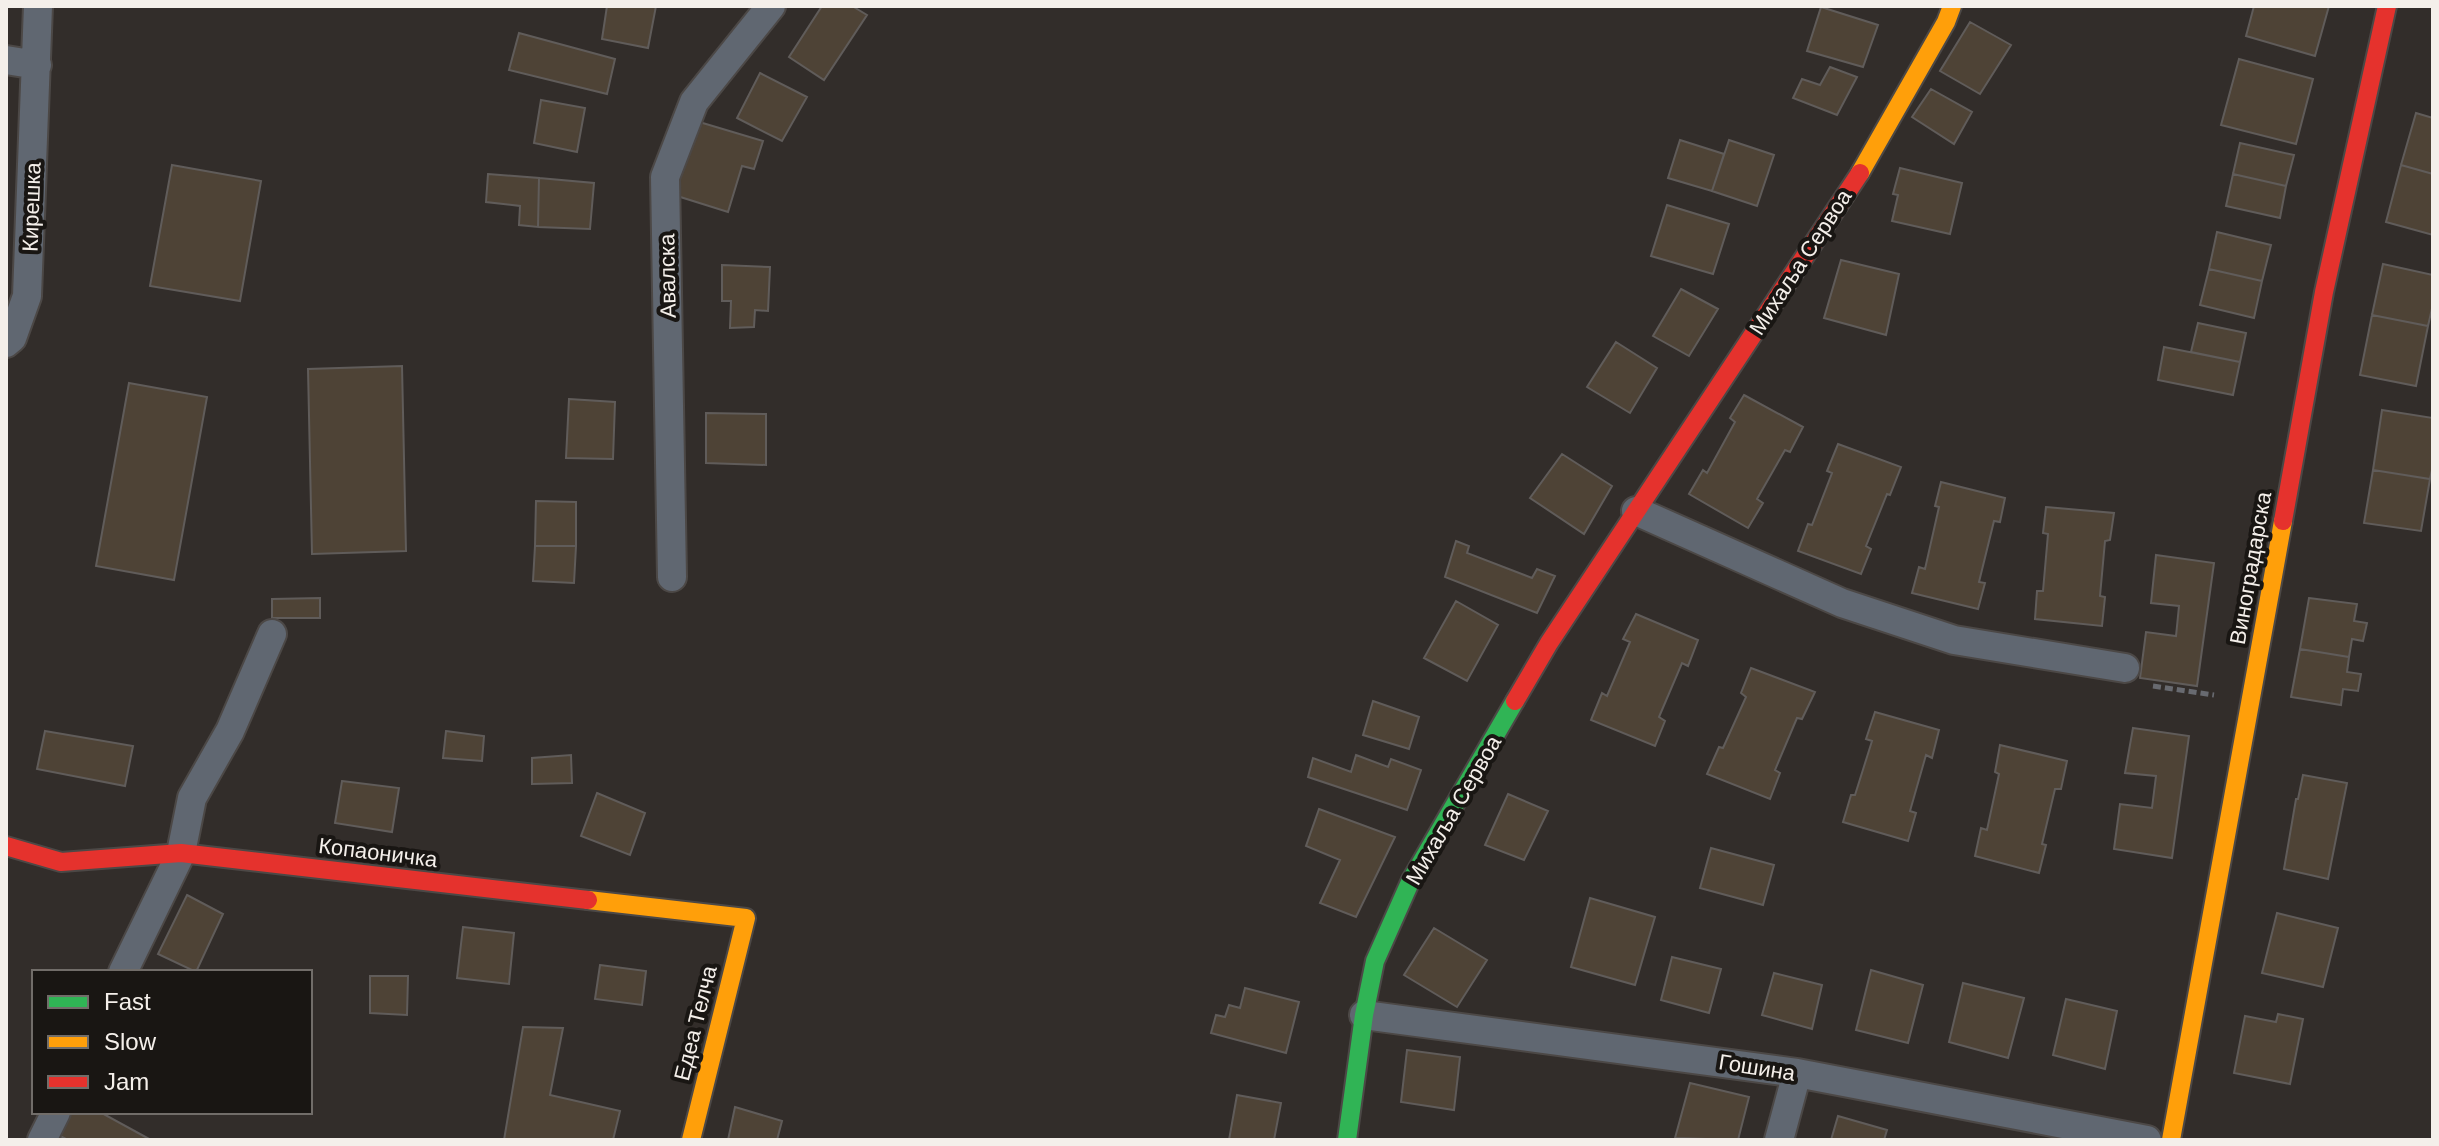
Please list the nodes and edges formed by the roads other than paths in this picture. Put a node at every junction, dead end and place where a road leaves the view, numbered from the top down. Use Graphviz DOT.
graph roads {
  1 [pos="38,6"];
  2 [pos="771,6"];
  3 [pos="1952,6"];
  4 [pos="2387,6"];
  5 [pos="6,60"];
  6 [pos="37,65"];
  7 [pos="6,343"];
  8 [pos="1636,511"];
  9 [pos="672,577"];
  10 [pos="272,634"];
  11 [pos="2125,668"];
  12 [pos="6,846"];
  13 [pos="181,853"];
  14 [pos="746,918"];
  15 [pos="124,970"];
  16 [pos="1364,1015"];
  17 [pos="1797,1073"];
  18 [pos="55,1114"];
  19 [pos="42,1140"];
  20 [pos="691,1140"];
  21 [pos="1347,1140"];
  22 [pos="1779,1140"];
  23 [pos="2147,1140"];
  24 [pos="2171,1140"];
  1 -- 6 [label="street, Кирешка"];
  2 -- 9 [label="street, Авалска"];
  3 -- 8 [label="street, Михаља Сервоа"];
  4 -- 24 [label="street, Виноградарска"];
  5 -- 6 [label="street"];
  6 -- 7 [label="street, Кирешка"];
  8 -- 11 [label="street"];
  8 -- 16 [label="street, Михаља Сервоа"];
  10 -- 13 [label="street"];
  12 -- 13 [label="street, Копаоничка"];
  13 -- 14 [label="street, Копаоничка"];
  13 -- 15 [label="street"];
  14 -- 20 [label="street, Едеа Телча"];
  16 -- 17 [label="street, Гошина"];
  16 -- 21 [label="street, Михаља Сервоа"];
  17 -- 22 [label="street"];
  17 -- 23 [label="street, Гошина"];
  18 -- 19 [label="street"];
}
